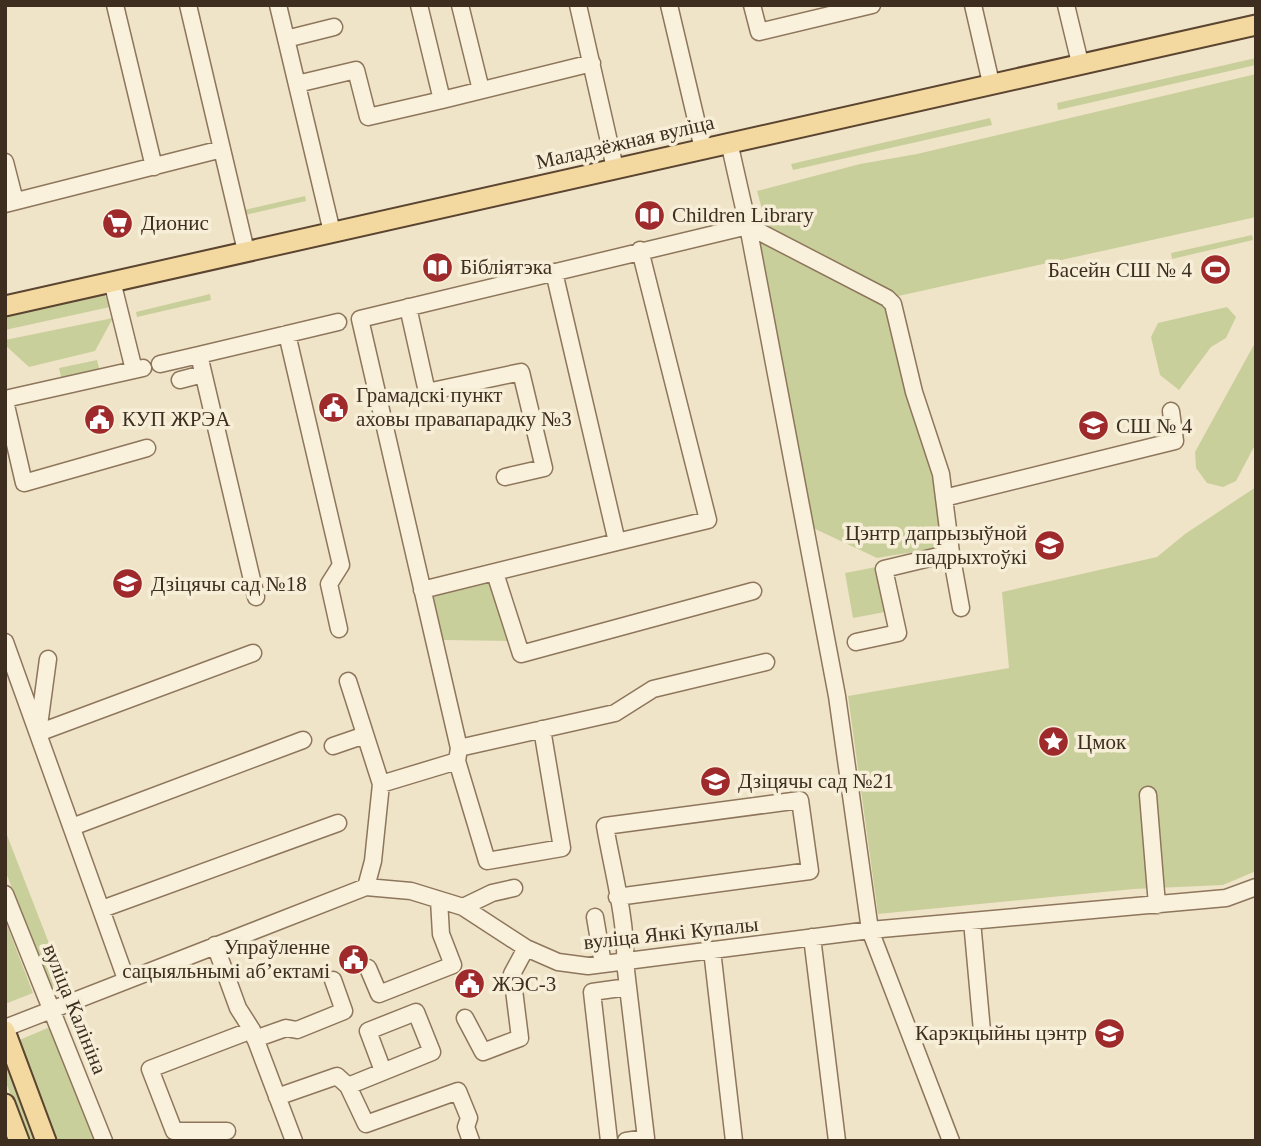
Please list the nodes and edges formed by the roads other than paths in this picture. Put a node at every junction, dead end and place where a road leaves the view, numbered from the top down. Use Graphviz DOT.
graph roads {
  1 [pos="116,5"];
  2 [pos="188,5"];
  3 [pos="278,5"];
  4 [pos="419,5"];
  5 [pos="460,5"];
  6 [pos="578,5"];
  7 [pos="752,5"];
  8 [pos="872,5"];
  9 [pos="973,5"];
  10 [pos="1066,5"];
  11 [pos="673,6"];
  12 [pos="816,12"];
  13 [pos="1256,25"];
  14 [pos="334,27"];
  15 [pos="286,39"];
  16 [pos="592,63"];
  17 [pos="1080,63"];
  18 [pos="991,83"];
  19 [pos="297,85"];
  20 [pos="481,90"];
  21 [pos="442,100"];
  22 [pos="729,142"];
  23 [pos="222,149"];
  24 [pos="703,149"];
  25 [pos="5,162"];
  26 [pos="153,167"];
  27 [pos="615,168"];
  28 [pos="10,203"];
  29 [pos="748,226"];
  30 [pos="332,232"];
  31 [pos="640,250"];
  32 [pos="246,251"];
  33 [pos="554,272"];
  34 [pos="112,281"];
  35 [pos="5,306"];
  36 [pos="408,307"];
  37 [pos="350,320"];
  38 [pos="287,334"];
  39 [pos="199,355"];
  40 [pos="160,364"];
  41 [pos="204,374"];
  42 [pos="180,380"];
  43 [pos="5,400"];
  44 [pos="1171,411"];
  45 [pos="147,448"];
  46 [pos="505,477"];
  47 [pos="944,498"];
  48 [pos="617,542"];
  49 [pos="951,553"];
  50 [pos="495,573"];
  51 [pos="422,590"];
  52 [pos="753,592"];
  53 [pos="256,597"];
  54 [pos="961,608"];
  55 [pos="340,629"];
  56 [pos="5,642"];
  57 [pos="856,642"];
  58 [pos="253,653"];
  59 [pos="48,659"];
  60 [pos="766,662"];
  61 [pos="348,681"];
  62 [pos="542,729"];
  63 [pos="38,733"];
  64 [pos="365,735"];
  65 [pos="303,740"];
  66 [pos="332,746"];
  67 [pos="458,755"];
  68 [pos="381,784"];
  69 [pos="1148,795"];
  70 [pos="338,823"];
  71 [pos="72,827"];
  72 [pos="366,887"];
  73 [pos="1256,887"];
  74 [pos="514,888"];
  75 [pos="5,894"];
  76 [pos="617,897"];
  77 [pos="439,900"];
  78 [pos="1157,905"];
  79 [pos="463,907"];
  80 [pos="102,909"];
  81 [pos="595,917"];
  82 [pos="972,921"];
  83 [pos="870,930"];
  84 [pos="812,937"];
  85 [pos="215,945"];
  86 [pos="526,948"];
  87 [pos="712,950"];
  88 [pos="625,962"];
  89 [pos="603,964"];
  90 [pos="368,968"];
  91 [pos="126,979"];
  92 [pos="332,980"];
  93 [pos="628,988"];
  94 [pos="50,1010"];
  95 [pos="465,1018"];
  96 [pos="5,1029"];
  97 [pos="982,1031"];
  98 [pos="254,1034"];
  99 [pos="383,1071"];
  100 [pos="348,1086"];
  101 [pos="277,1097"];
  102 [pos="5,1104"];
  103 [pos="227,1130"];
  104 [pos="19,1141"];
  105 [pos="46,1141"];
  106 [pos="104,1141"];
  107 [pos="294,1141"];
  108 [pos="471,1141"];
  109 [pos="609,1141"];
  110 [pos="626,1141"];
  111 [pos="734,1141"];
  112 [pos="837,1141"];
  113 [pos="951,1141"];
  1 -- 26 [label="street"];
  2 -- 23 [label="street"];
  3 -- 15 [label="street"];
  4 -- 21 [label="street"];
  5 -- 20 [label="street"];
  6 -- 16 [label="street"];
  7 -- 12 [label="street"];
  8 -- 12 [label="street"];
  9 -- 18 [label="street"];
  10 -- 17 [label="street"];
  11 -- 24 [label="street"];
  13 -- 17 [label="main road, Маладзёжная вуліца"];
  14 -- 15 [label="street"];
  15 -- 19 [label="street"];
  16 -- 20 [label="street"];
  16 -- 27 [label="street"];
  17 -- 18 [label="main road, Маладзёжная вуліца"];
  18 -- 22 [label="main road, Маладзёжная вуліца"];
  19 -- 21 [label="street"];
  19 -- 30 [label="street"];
  20 -- 21 [label="street"];
  22 -- 24 [label="main road, Маладзёжная вуліца"];
  22 -- 29 [label="street"];
  23 -- 26 [label="street"];
  23 -- 32 [label="street"];
  24 -- 27 [label="main road, Маладзёжная вуліца"];
  25 -- 28 [label="street"];
  26 -- 28 [label="street"];
  27 -- 30 [label="main road, Маладзёжная вуліца"];
  29 -- 31 [label="street"];
  29 -- 47 [label="street"];
  29 -- 83 [label="street"];
  30 -- 32 [label="main road, Маладзёжная вуліца"];
  31 -- 33 [label="street"];
  31 -- 48 [label="street"];
  32 -- 34 [label="main road, Маладзёжная вуліца"];
  33 -- 36 [label="street"];
  33 -- 48 [label="street"];
  34 -- 35 [label="main road, Маладзёжная вуліца"];
  34 -- 43 [label="street"];
  36 -- 37 [label="street"];
  36 -- 46 [label="street"];
  37 -- 38 [label="street"];
  37 -- 51 [label="street"];
  38 -- 39 [label="street"];
  38 -- 55 [label="street"];
  39 -- 40 [label="street"];
  39 -- 41 [label="street"];
  41 -- 42 [label="street"];
  41 -- 53 [label="street"];
  43 -- 45 [label="street"];
  44 -- 47 [label="street"];
  47 -- 49 [label="street"];
  48 -- 50 [label="street"];
  49 -- 54 [label="street"];
  49 -- 57 [label="street"];
  50 -- 51 [label="street"];
  50 -- 52 [label="street"];
  51 -- 67 [label="street"];
  56 -- 63 [label="street"];
  58 -- 63 [label="street"];
  59 -- 63 [label="street"];
  60 -- 62 [label="street"];
  61 -- 64 [label="street"];
  62 -- 67 [label="street"];
  62 -- 67 [label="street"];
  63 -- 71 [label="street"];
  64 -- 66 [label="street"];
  64 -- 68 [label="street"];
  65 -- 71 [label="street"];
  67 -- 68 [label="street"];
  68 -- 72 [label="street"];
  69 -- 78 [label="street"];
  70 -- 80 [label="street"];
  71 -- 80 [label="street"];
  72 -- 77 [label="street, вуліца Янкі Купалы"];
  72 -- 85 [label="street, вуліца Янкі Купалы"];
  73 -- 78 [label="street, вуліца Янкі Купалы"];
  74 -- 79 [label="street"];
  75 -- 94 [label="street, вуліца Калініна"];
  76 -- 76 [label="street"];
  76 -- 88 [label="street"];
  77 -- 79 [label="street, вуліца Янкі Купалы"];
  77 -- 90 [label="street"];
  78 -- 82 [label="street, вуліца Янкі Купалы"];
  79 -- 86 [label="street, вуліца Янкі Купалы"];
  80 -- 91 [label="street"];
  81 -- 89 [label="street"];
  82 -- 83 [label="street, вуліца Янкі Купалы"];
  82 -- 97 [label="street"];
  83 -- 84 [label="street, вуліца Янкі Купалы"];
  83 -- 113 [label="street"];
  84 -- 87 [label="street, вуліца Янкі Купалы"];
  84 -- 112 [label="street"];
  85 -- 91 [label="street, вуліца Янкі Купалы"];
  85 -- 98 [label="street"];
  86 -- 89 [label="street, вуліца Янкі Купалы"];
  86 -- 95 [label="street"];
  87 -- 88 [label="street, вуліца Янкі Купалы"];
  87 -- 111 [label="street"];
  88 -- 89 [label="street, вуліца Янкі Купалы"];
  88 -- 93 [label="street"];
  91 -- 94 [label="street, вуліца Янкі Купалы"];
  92 -- 98 [label="street"];
  93 -- 109 [label="street"];
  93 -- 110 [label="street"];
  94 -- 96 [label="street, вуліца Янкі Купалы"];
  94 -- 106 [label="street, вуліца Калініна"];
  96 -- 105 [label="main road"];
  98 -- 101 [label="street"];
  98 -- 103 [label="street"];
  99 -- 100 [label="street"];
  100 -- 101 [label="street"];
  100 -- 108 [label="street"];
  101 -- 107 [label="street"];
  102 -- 104 [label="main road"];
}
